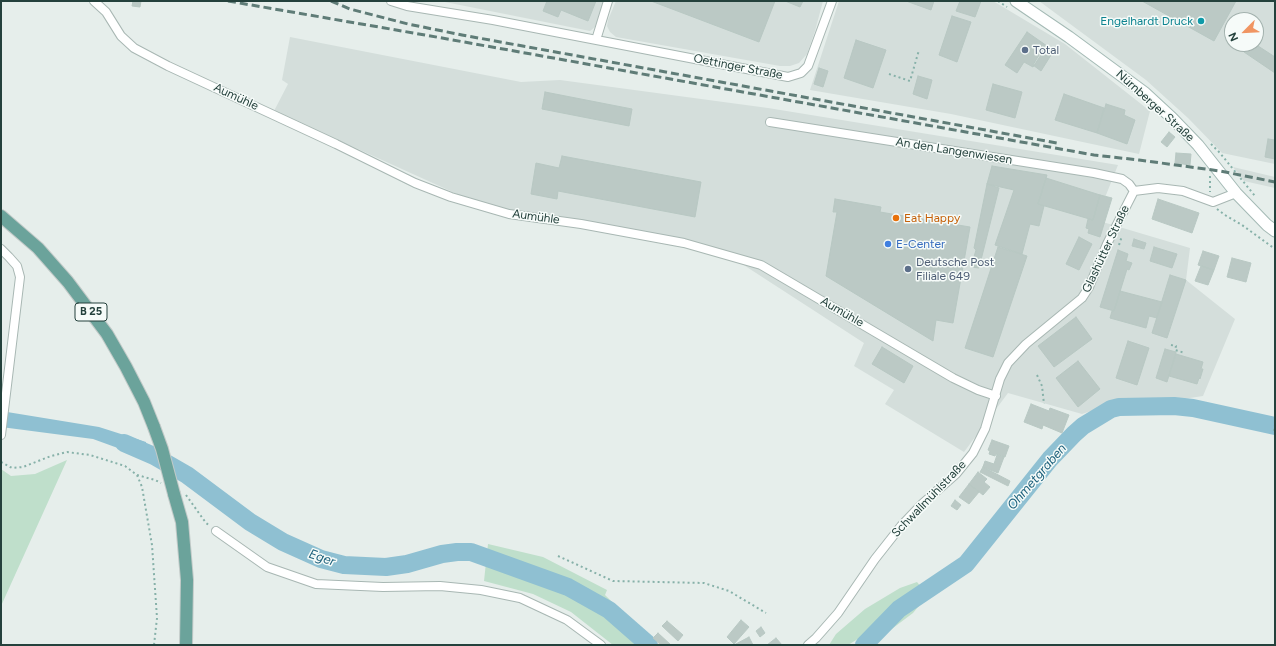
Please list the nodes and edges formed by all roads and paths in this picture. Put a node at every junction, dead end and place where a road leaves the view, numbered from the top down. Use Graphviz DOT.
graph roads {
  1 [pos="94,1"];
  2 [pos="391,1"];
  3 [pos="608,1"];
  4 [pos="832,1"];
  5 [pos="998,1"];
  6 [pos="1012,4"];
  7 [pos="596,40"];
  8 [pos="919,50"];
  9 [pos="889,74"];
  10 [pos="770,122"];
  11 [pos="1208,173"];
  12 [pos="1134,190"];
  13 [pos="1236,193"];
  14 [pos="1214,202"];
  15 [pos="1,216"];
  16 [pos="1275,231"];
  17 [pos="1,249"];
  18 [pos="1275,249"];
  19 [pos="1171,345"];
  20 [pos="1185,353"];
  21 [pos="1037,375"];
  22 [pos="1000,379"];
  23 [pos="996,396"];
  24 [pos="1044,404"];
  25 [pos="1275,425"];
  26 [pos="1274,430"];
  27 [pos="1,434"];
  28 [pos="1,462"];
  29 [pos="216,531"];
  30 [pos="558,556"];
  31 [pos="766,613"];
  32 [pos="154,645"];
  33 [pos="186,645"];
  34 [pos="601,645"];
  35 [pos="808,645"];
  1 -- 23 [label="street, Aumühle"];
  2 -- 7 [label="street, Oettinger Straße"];
  3 -- 7 [label="street"];
  4 -- 7 [label="street, Oettinger Straße"];
  5 -- 6 [label="path"];
  6 -- 13 [label="main road, Nürnberger Straße"];
  8 -- 9 [label="path"];
  10 -- 12 [label="street, An den Langenwiesen"];
  11 -- 14 [label="path"];
  12 -- 14 [label="street, Glashütter Straße"];
  12 -- 22 [label="street, Glashütter Straße"];
  13 -- 14 [label="street"];
  13 -- 16 [label="main road, Nürnberger Straße"];
  14 -- 18 [label="path"];
  15 -- 33 [label="main road, B 25, bridge"];
  17 -- 27 [label="street"];
  19 -- 20 [label="path"];
  21 -- 24 [label="path"];
  22 -- 23 [label="street, Schwallmühlstraße"];
  23 -- 35 [label="street, Schwallmühlstraße"];
  25 -- 26 [label="path"];
  28 -- 32 [label="path"];
  29 -- 34 [label="street"];
  30 -- 31 [label="path"];
}
